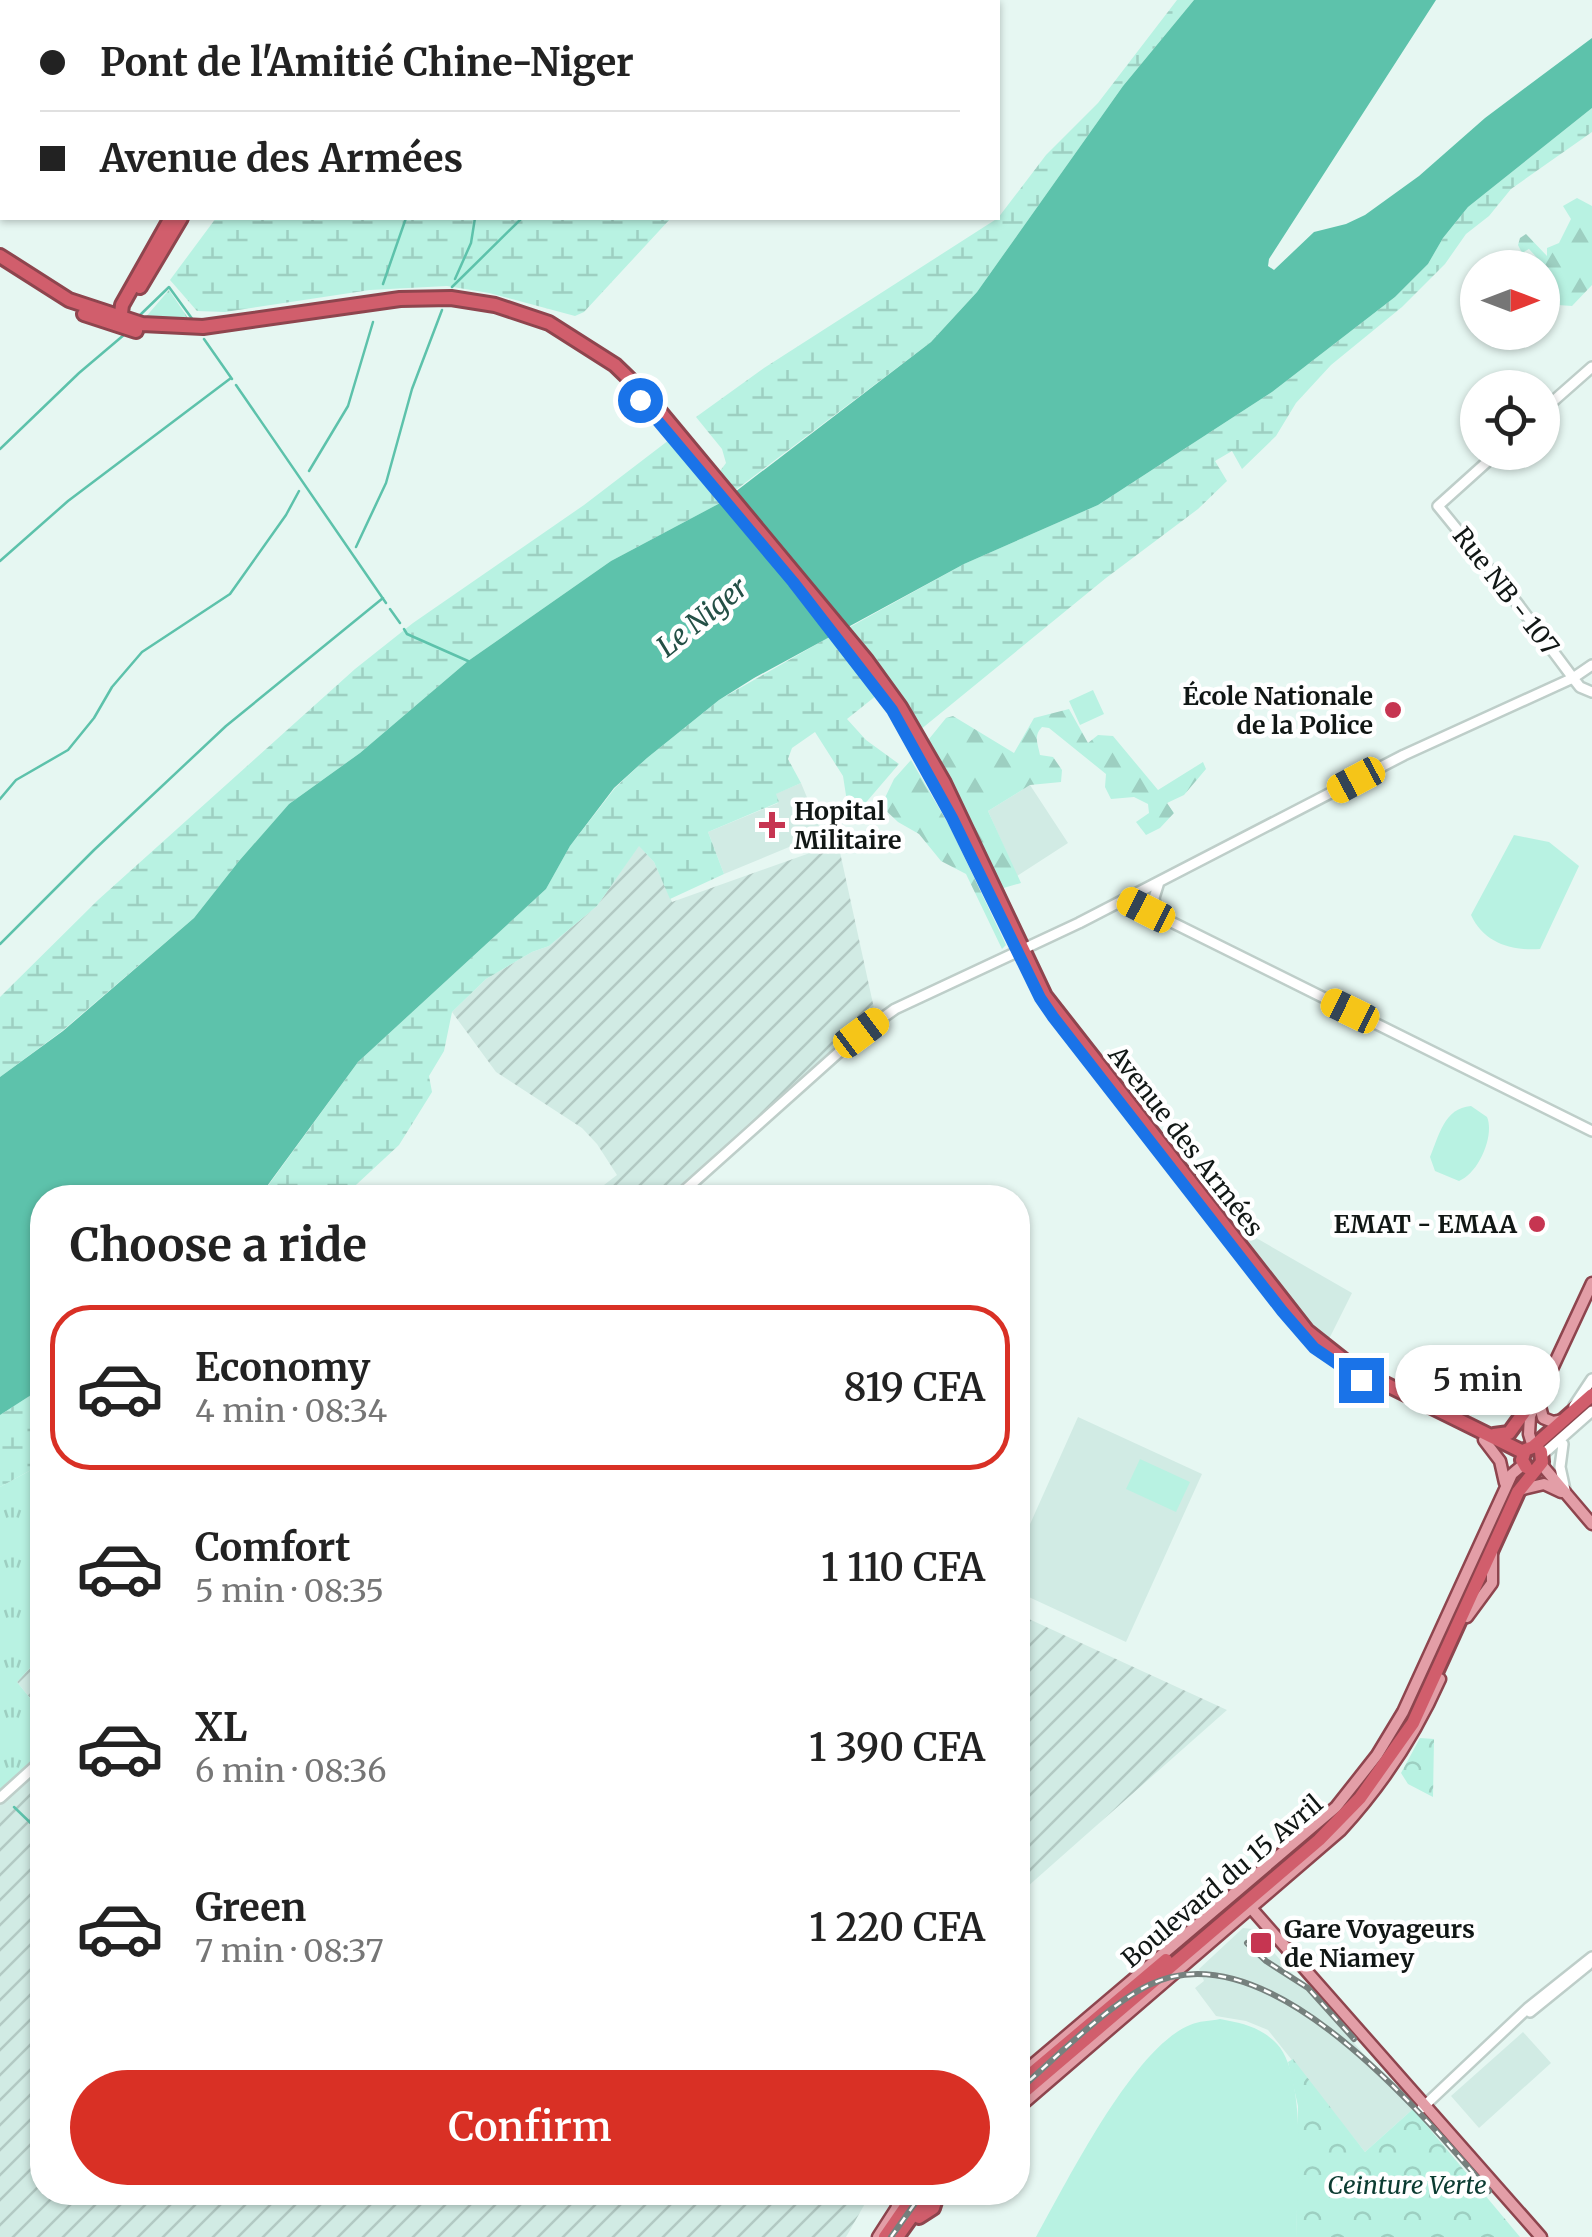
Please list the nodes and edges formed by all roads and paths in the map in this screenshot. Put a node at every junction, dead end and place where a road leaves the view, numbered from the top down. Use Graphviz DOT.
graph roads {
  1 [pos="170,220"];
  2 [pos="179,220"];
  3 [pos="0,256"];
  4 [pos="0,264"];
  5 [pos="127,322"];
  6 [pos="1592,367"];
  7 [pos="1560,395"];
  8 [pos="1478,470"];
  9 [pos="1592,665"];
  10 [pos="1573,678"];
  11 [pos="1592,692"];
  12 [pos="1159,882"];
  13 [pos="1142,890"];
  14 [pos="1125,899"];
  15 [pos="1146,910"];
  16 [pos="1157,916"];
  17 [pos="1020,950"];
  18 [pos="1592,1130"];
  19 [pos="691,1185"];
  20 [pos="1592,1283"];
  21 [pos="1592,1379"];
  22 [pos="1538,1398"];
  23 [pos="1592,1398"];
  24 [pos="1525,1411"];
  25 [pos="1592,1411"];
  26 [pos="1571,1422"];
  27 [pos="1487,1438"];
  28 [pos="1557,1441"];
  29 [pos="1533,1459"];
  30 [pos="1518,1492"];
  31 [pos="1564,1492"];
  32 [pos="1504,1494"];
  33 [pos="1592,1524"];
  34 [pos="1492,1545"];
  35 [pos="30,1771"];
  36 [pos="0,1798"];
  37 [pos="1263,1898"];
  38 [pos="1248,1911"];
  39 [pos="1233,1922"];
  40 [pos="1263,1925"];
  41 [pos="1592,1959"];
  42 [pos="1030,2071"];
  43 [pos="1030,2088"];
  44 [pos="1030,2098"];
  45 [pos="1425,2106"];
  46 [pos="897,2205"];
  47 [pos="906,2205"];
  48 [pos="924,2205"];
  49 [pos="933,2205"];
  50 [pos="919,2216"];
  51 [pos="882,2237"];
  52 [pos="901,2237"];
  53 [pos="1533,2237"];
  54 [pos="1541,2237"];
  1 -- 5 [label="highway"];
  2 -- 5 [label="highway"];
  3 -- 5 [label="highway"];
  4 -- 5 [label="highway"];
  5 -- 17 [label="highway, Avenue des Armées"];
  6 -- 7 [label="main road"];
  8 -- 10 [label="main road, Rue NB - 107"];
  9 -- 10 [label="main road"];
  10 -- 11 [label="main road, Rue NB - 107"];
  10 -- 12 [label="main road"];
  12 -- 13 [label="main road"];
  12 -- 16 [label="main road"];
  13 -- 14 [label="main road"];
  13 -- 15 [label="main road"];
  14 -- 15 [label="main road"];
  14 -- 17 [label="main road"];
  15 -- 16 [label="main road"];
  16 -- 18 [label="main road"];
  17 -- 19 [label="main road"];
  17 -- 27 [label="highway, Avenue des Armées"];
  20 -- 22 [label="main road"];
  21 -- 26 [label="main road"];
  22 -- 24 [label="main road"];
  22 -- 26 [label="main road"];
  22 -- 29 [label="main road"];
  23 -- 26 [label="highway"];
  23 -- 28 [label="highway"];
  24 -- 27 [label="highway"];
  24 -- 29 [label="main road"];
  25 -- 26 [label="main road"];
  26 -- 28 [label="main road"];
  26 -- 29 [label="highway"];
  27 -- 29 [label="highway, Avenue des Armées"];
  27 -- 32 [label="main road"];
  28 -- 29 [label="highway"];
  28 -- 31 [label="main road"];
  29 -- 30 [label="highway, Boulevard du 15 Avril"];
  29 -- 31 [label="main road"];
  29 -- 32 [label="highway, Boulevard du 15 Avril"];
  30 -- 31 [label="main road"];
  30 -- 34 [label="highway, Boulevard du 15 Avril"];
  31 -- 33 [label="main road"];
  32 -- 42 [label="highway, Boulevard du 15 Avril"];
  34 -- 37 [label="main road, Boulevard du 15 Avril"];
  34 -- 43 [label="highway, Boulevard du 15 Avril"];
  35 -- 36 [label="main road"];
  37 -- 38 [label="main road, Boulevard du 15 Avril"];
  37 -- 40 [label="main road"];
  38 -- 39 [label="main road, Boulevard du 15 Avril"];
  38 -- 40 [label="main road"];
  39 -- 40 [label="main road"];
  39 -- 44 [label="main road, Boulevard du 15 Avril"];
  40 -- 45 [label="main road"];
  41 -- 45 [label="main road"];
  45 -- 53 [label="main road"];
  45 -- 54 [label="main road"];
  46 -- 51 [label="main road"];
  47 -- 51 [label="highway"];
  48 -- 52 [label="highway"];
  49 -- 50 [label="highway"];
  50 -- 52 [label="main road"];
}
